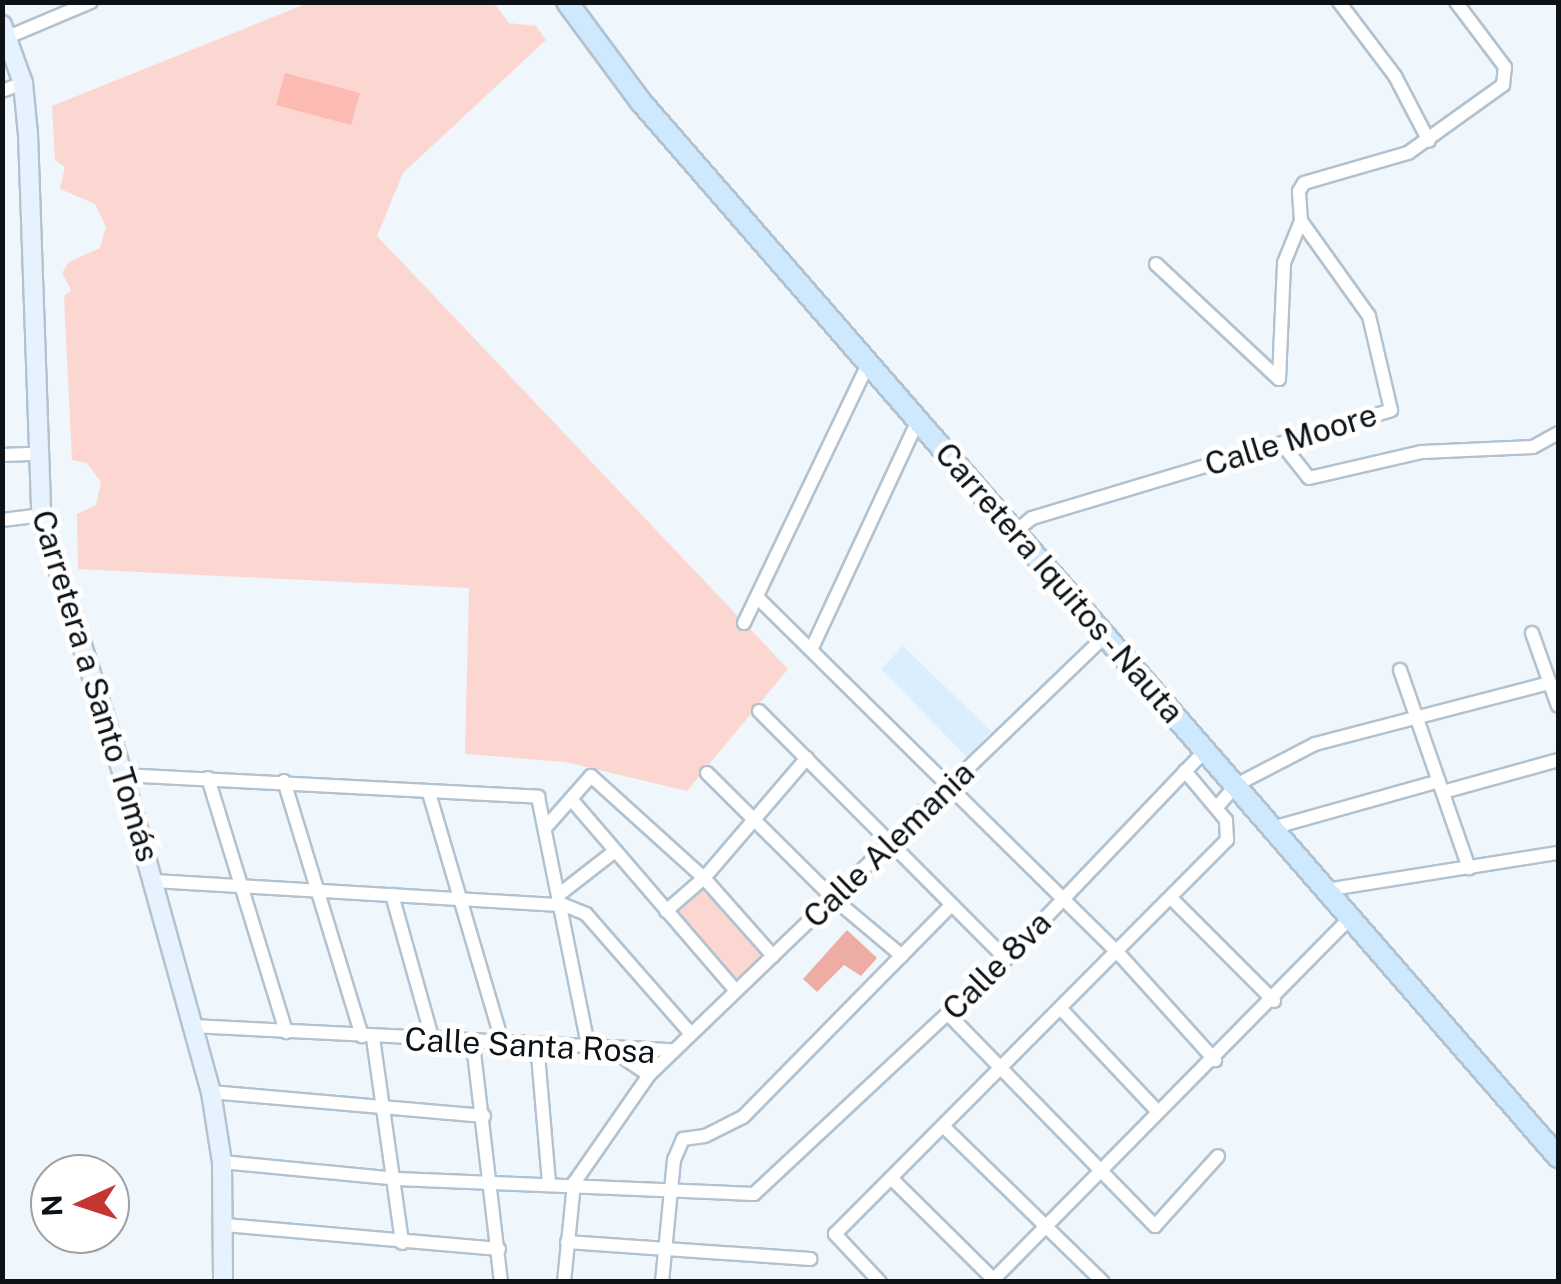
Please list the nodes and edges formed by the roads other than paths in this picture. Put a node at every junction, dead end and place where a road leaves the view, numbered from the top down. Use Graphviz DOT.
graph roads {
  1 [pos="91,2"];
  2 [pos="567,2"];
  3 [pos="1340,2"];
  4 [pos="1456,2"];
  5 [pos="6,31"];
  6 [pos="22,82"];
  7 [pos="2,91"];
  8 [pos="1429,141"];
  9 [pos="1301,222"];
  10 [pos="1156,264"];
  11 [pos="867,366"];
  12 [pos="917,423"];
  13 [pos="1558,433"];
  14 [pos="1282,444"];
  15 [pos="36,454"];
  16 [pos="2,455"];
  17 [pos="41,515"];
  18 [pos="2,520"];
  19 [pos="1014,533"];
  20 [pos="758,598"];
  21 [pos="744,623"];
  22 [pos="1532,633"];
  23 [pos="1105,636"];
  24 [pos="811,650"];
  25 [pos="1400,670"];
  26 [pos="1550,683"];
  27 [pos="1558,705"];
  28 [pos="759,710"];
  29 [pos="1418,722"];
  30 [pos="1206,750"];
  31 [pos="807,758"];
  32 [pos="1558,760"];
  33 [pos="1186,771"];
  34 [pos="707,772"];
  35 [pos="123,775"];
  36 [pos="208,778"];
  37 [pos="284,781"];
  38 [pos="1236,785"];
  39 [pos="950,787"];
  40 [pos="1441,787"];
  41 [pos="429,793"];
  42 [pos="571,799"];
  43 [pos="1217,807"];
  44 [pos="757,819"];
  45 [pos="546,827"];
  46 [pos="1272,828"];
  47 [pos="892,844"];
  48 [pos="615,851"];
  49 [pos="1558,853"];
  50 [pos="1469,868"];
  51 [pos="704,878"];
  52 [pos="154,881"];
  53 [pos="241,886"];
  54 [pos="318,890"];
  55 [pos="1326,890"];
  56 [pos="392,895"];
  57 [pos="833,898"];
  58 [pos="563,899"];
  59 [pos="1064,899"];
  60 [pos="1173,900"];
  61 [pos="462,902"];
  62 [pos="952,904"];
  63 [pos="666,911"];
  64 [pos="1351,918"];
  65 [pos="1120,954"];
  66 [pos="773,956"];
  67 [pos="902,956"];
  68 [pos="1006,959"];
  69 [pos="736,991"];
  70 [pos="1274,1001"];
  71 [pos="1062,1010"];
  72 [pos="949,1015"];
  73 [pos="193,1026"];
  74 [pos="286,1032"];
  75 [pos="691,1034"];
  76 [pos="367,1037"];
  77 [pos="434,1042"];
  78 [pos="474,1044"];
  79 [pos="504,1044"];
  80 [pos="537,1044"];
  81 [pos="588,1046"];
  82 [pos="606,1047"];
  83 [pos="671,1050"];
  84 [pos="1215,1060"];
  85 [pos="1001,1070"];
  86 [pos="649,1076"];
  87 [pos="211,1092"];
  88 [pos="388,1110"];
  89 [pos="1158,1112"];
  90 [pos="484,1116"];
  91 [pos="944,1127"];
  92 [pos="1218,1156"];
  93 [pos="1558,1157"];
  94 [pos="222,1162"];
  95 [pos="1100,1173"];
  96 [pos="890,1178"];
  97 [pos="397,1179"];
  98 [pos="549,1182"];
  99 [pos="493,1183"];
  100 [pos="574,1184"];
  101 [pos="670,1192"];
  102 [pos="225,1225"];
  103 [pos="1047,1229"];
  104 [pos="402,1242"];
  105 [pos="567,1242"];
  106 [pos="499,1249"];
  107 [pos="664,1250"];
  108 [pos="810,1259"];
  109 [pos="993,1281"];
  110 [pos="224,1282"];
  111 [pos="501,1282"];
  112 [pos="564,1282"];
  113 [pos="662,1282"];
  114 [pos="880,1282"];
  115 [pos="1103,1282"];
  1 -- 5 [label="street"];
  2 -- 11 [label="main road, Carretera Iquitos - Nauta"];
  3 -- 8 [label="street"];
  4 -- 8 [label="street"];
  5 -- 6 [label="street, Carretera a Santo Tomás"];
  6 -- 7 [label="street"];
  6 -- 15 [label="street, Carretera a Santo Tomás"];
  8 -- 9 [label="street"];
  9 -- 10 [label="street"];
  9 -- 14 [label="street, Calle Moore"];
  11 -- 12 [label="main road, Carretera Iquitos - Nauta"];
  11 -- 20 [label="street"];
  12 -- 19 [label="main road, Carretera Iquitos - Nauta"];
  12 -- 24 [label="street"];
  13 -- 14 [label="street"];
  14 -- 19 [label="street, Calle Moore"];
  15 -- 16 [label="street"];
  15 -- 17 [label="street, Carretera a Santo Tomás"];
  17 -- 18 [label="street"];
  17 -- 35 [label="street, Carretera a Santo Tomás"];
  19 -- 23 [label="main road, Carretera Iquitos - Nauta"];
  20 -- 21 [label="street"];
  20 -- 24 [label="street"];
  22 -- 26 [label="street"];
  23 -- 30 [label="main road, Carretera Iquitos - Nauta"];
  23 -- 39 [label="street, Calle Alemania"];
  24 -- 39 [label="street"];
  25 -- 29 [label="street"];
  26 -- 27 [label="street"];
  26 -- 29 [label="street"];
  28 -- 31 [label="street"];
  29 -- 38 [label="street"];
  29 -- 40 [label="street"];
  30 -- 33 [label="street, Calle 8va"];
  30 -- 38 [label="main road, Carretera Iquitos - Nauta"];
  31 -- 44 [label="street"];
  31 -- 47 [label="street"];
  32 -- 40 [label="street"];
  33 -- 43 [label="street"];
  33 -- 59 [label="street, Calle 8va"];
  34 -- 44 [label="street"];
  35 -- 36 [label="street"];
  35 -- 52 [label="street, Carretera a Santo Tomás"];
  36 -- 37 [label="street"];
  36 -- 53 [label="street"];
  37 -- 41 [label="street"];
  37 -- 54 [label="street"];
  38 -- 43 [label="street"];
  38 -- 46 [label="main road, Carretera Iquitos - Nauta"];
  39 -- 47 [label="street, Calle Alemania"];
  39 -- 59 [label="street"];
  40 -- 46 [label="street"];
  40 -- 50 [label="street"];
  41 -- 45 [label="street"];
  41 -- 61 [label="street"];
  42 -- 45 [label="street"];
  42 -- 48 [label="street"];
  42 -- 51 [label="street"];
  43 -- 60 [label="street"];
  44 -- 51 [label="street"];
  44 -- 57 [label="street"];
  45 -- 58 [label="street"];
  46 -- 55 [label="main road, Carretera Iquitos - Nauta"];
  47 -- 57 [label="street, Calle Alemania"];
  47 -- 62 [label="street"];
  48 -- 58 [label="street"];
  48 -- 63 [label="street"];
  49 -- 50 [label="street"];
  50 -- 55 [label="street"];
  51 -- 63 [label="street"];
  51 -- 66 [label="street"];
  52 -- 53 [label="street"];
  52 -- 73 [label="street, Carretera a Santo Tomás"];
  53 -- 54 [label="street"];
  53 -- 74 [label="street"];
  54 -- 56 [label="street"];
  54 -- 76 [label="street"];
  55 -- 64 [label="main road, Carretera Iquitos - Nauta"];
  56 -- 61 [label="street"];
  56 -- 77 [label="street"];
  57 -- 66 [label="street, Calle Alemania"];
  57 -- 67 [label="street"];
  58 -- 61 [label="street"];
  58 -- 75 [label="street"];
  58 -- 81 [label="street"];
  59 -- 65 [label="street"];
  59 -- 68 [label="street, Calle 8va"];
  60 -- 65 [label="street"];
  60 -- 70 [label="street"];
  61 -- 79 [label="street"];
  62 -- 67 [label="street"];
  62 -- 68 [label="street"];
  63 -- 69 [label="street"];
  64 -- 70 [label="street"];
  64 -- 93 [label="main road, Carretera Iquitos - Nauta"];
  65 -- 71 [label="street"];
  65 -- 84 [label="street"];
  66 -- 69 [label="street, Calle Alemania"];
  67 -- 101 [label="street"];
  68 -- 72 [label="street, Calle 8va"];
  69 -- 75 [label="street, Calle Alemania"];
  70 -- 84 [label="street"];
  71 -- 85 [label="street"];
  71 -- 89 [label="street"];
  72 -- 85 [label="street"];
  72 -- 101 [label="street, Calle 8va"];
  73 -- 74 [label="street, Calle Santa Rosa"];
  73 -- 87 [label="street, Carretera a Santo Tomás"];
  74 -- 76 [label="street, Calle Santa Rosa"];
  75 -- 83 [label="street, Calle Alemania"];
  76 -- 77 [label="street, Calle Santa Rosa"];
  76 -- 88 [label="street"];
  77 -- 78 [label="street, Calle Santa Rosa"];
  78 -- 79 [label="street, Calle Santa Rosa"];
  78 -- 90 [label="street"];
  79 -- 80 [label="street, Calle Santa Rosa"];
  80 -- 81 [label="street, Calle Santa Rosa"];
  80 -- 98 [label="street"];
  81 -- 82 [label="street, Calle Santa Rosa"];
  82 -- 83 [label="street, Calle Santa Rosa"];
  82 -- 86 [label="street"];
  83 -- 86 [label="street, Calle Santa Rosa"];
  84 -- 89 [label="street"];
  85 -- 91 [label="street"];
  85 -- 95 [label="street"];
  86 -- 100 [label="street, Calle Santa Rosa"];
  87 -- 88 [label="street"];
  87 -- 94 [label="street, Carretera a Santo Tomás"];
  88 -- 90 [label="street"];
  88 -- 97 [label="street"];
  89 -- 95 [label="street"];
  90 -- 99 [label="street"];
  91 -- 96 [label="street"];
  91 -- 103 [label="street"];
  92 -- 95 [label="street"];
  94 -- 97 [label="street, Calle 8va"];
  94 -- 102 [label="street, Carretera a Santo Tomás"];
  95 -- 103 [label="street"];
  96 -- 109 [label="street"];
  96 -- 114 [label="street"];
  97 -- 99 [label="street, Calle 8va"];
  97 -- 104 [label="street"];
  98 -- 99 [label="street, Calle 8va"];
  98 -- 100 [label="street, Calle 8va"];
  99 -- 106 [label="street"];
  100 -- 101 [label="street, Calle 8va"];
  100 -- 105 [label="street, Calle Santa Rosa"];
  101 -- 107 [label="street"];
  102 -- 104 [label="street"];
  102 -- 110 [label="street, Carretera a Santo Tomás"];
  103 -- 109 [label="street"];
  103 -- 115 [label="street"];
  104 -- 106 [label="street"];
  105 -- 107 [label="street"];
  105 -- 112 [label="street, Calle Santa Rosa"];
  106 -- 111 [label="street"];
  107 -- 108 [label="street"];
  107 -- 113 [label="street"];
}
